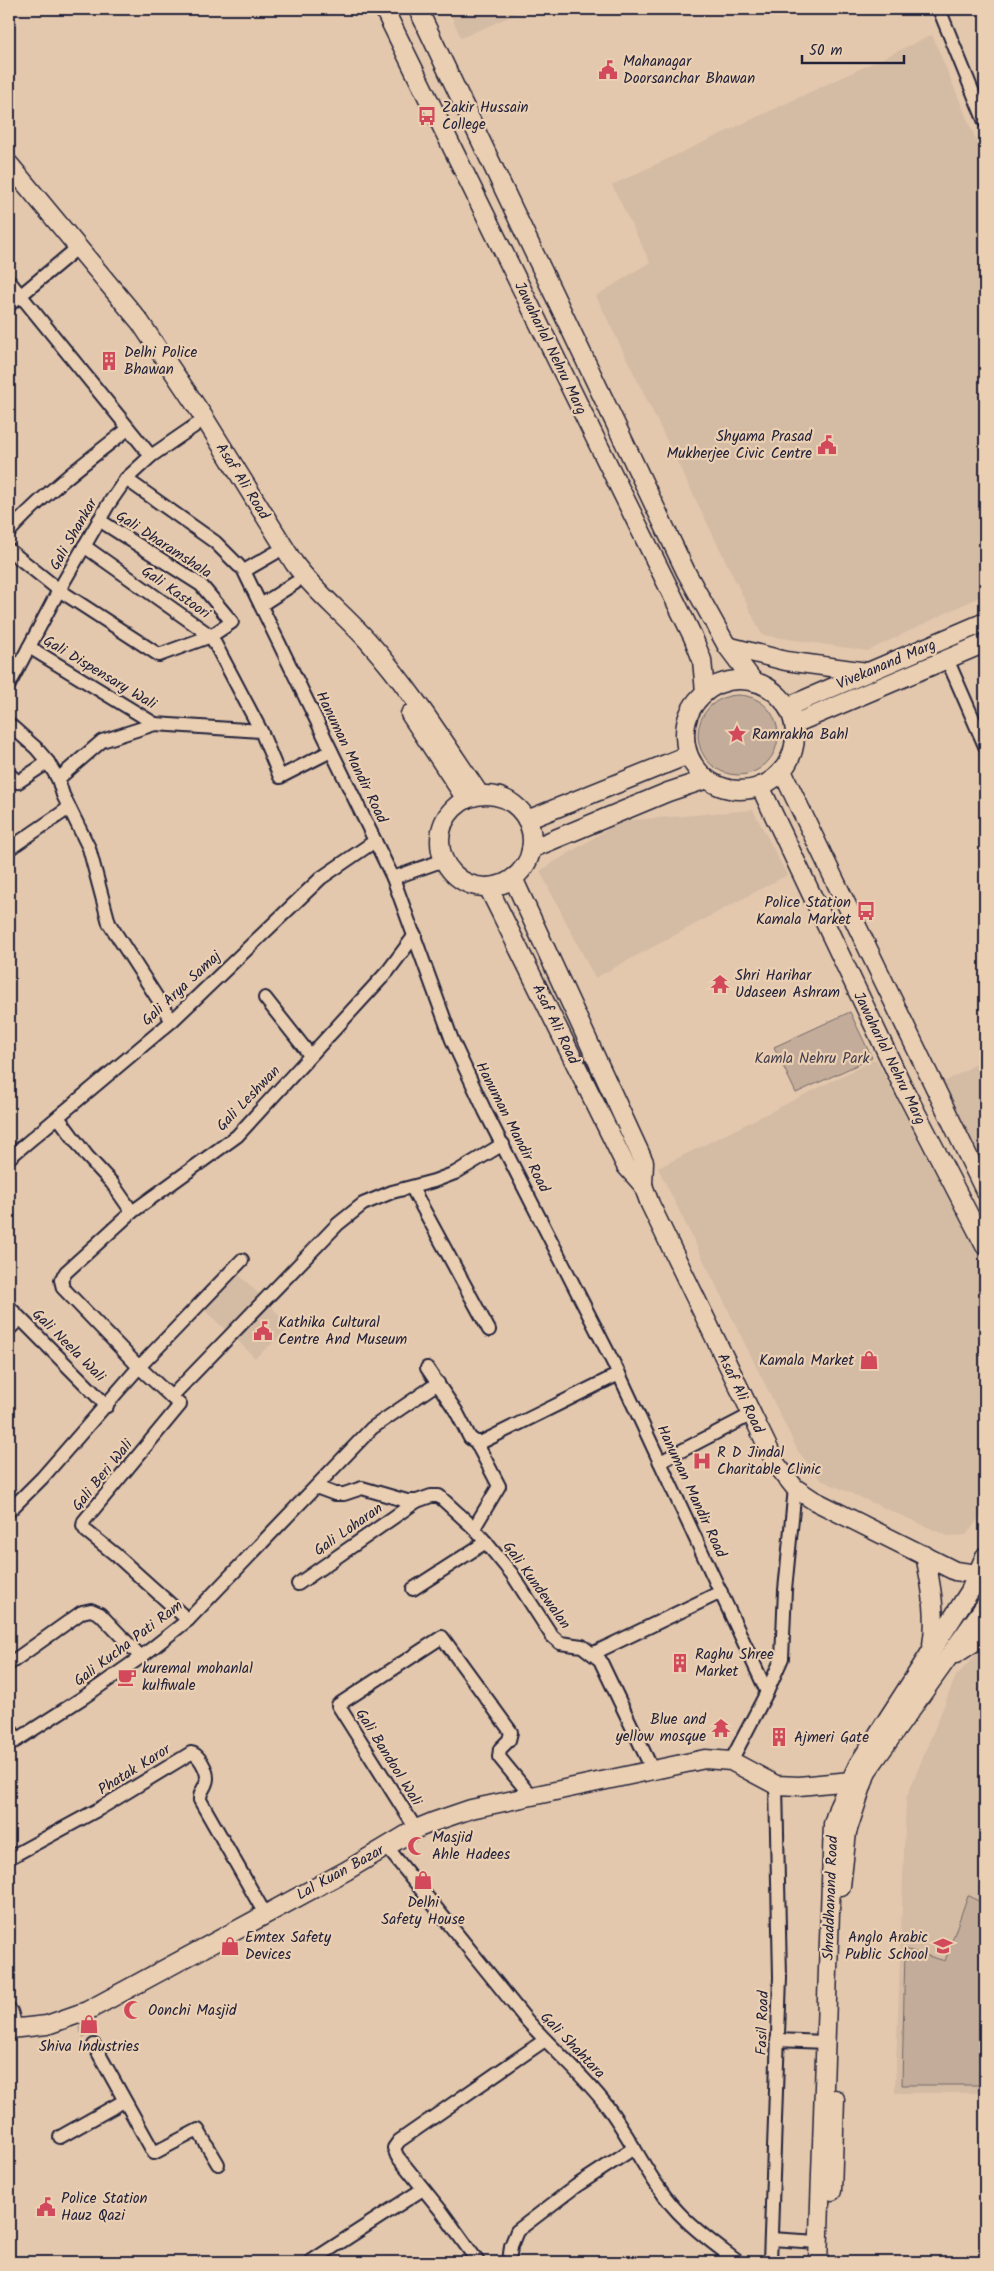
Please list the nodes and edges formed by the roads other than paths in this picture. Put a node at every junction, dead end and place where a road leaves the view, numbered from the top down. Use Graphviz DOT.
graph roads {
  1 [pos="384,9"];
  2 [pos="418,9"];
  3 [pos="939,9"];
  4 [pos="985,122"];
  5 [pos="9,164"];
  6 [pos="9,181"];
  7 [pos="70,254"];
  8 [pos="9,281"];
  9 [pos="20,295"];
  10 [pos="9,305"];
  11 [pos="196,425"];
  12 [pos="128,428"];
  13 [pos="151,456"];
  14 [pos="126,479"];
  15 [pos="99,520"];
  16 [pos="9,532"];
  17 [pos="84,546"];
  18 [pos="9,550"];
  19 [pos="275,553"];
  20 [pos="242,568"];
  21 [pos="295,583"];
  22 [pos="59,590"];
  23 [pos="261,605"];
  24 [pos="985,622"];
  25 [pos="211,636"];
  26 [pos="985,643"];
  27 [pos="727,646"];
  28 [pos="29,647"];
  29 [pos="948,659"];
  30 [pos="867,672"];
  31 [pos="754,682"];
  32 [pos="9,685"];
  33 [pos="705,692"];
  34 [pos="787,706"];
  35 [pos="9,724"];
  36 [pos="155,724"];
  37 [pos="794,724"];
  38 [pos="261,731"];
  39 [pos="985,746"];
  40 [pos="331,751"];
  41 [pos="688,754"];
  42 [pos="48,762"];
  43 [pos="782,771"];
  44 [pos="9,774"];
  45 [pos="58,778"];
  46 [pos="707,779"];
  47 [pos="760,786"];
  48 [pos="473,797"];
  49 [pos="69,808"];
  50 [pos="527,820"];
  51 [pos="375,841"];
  52 [pos="9,849"];
  53 [pos="531,849"];
  54 [pos="444,860"];
  55 [pos="392,878"];
  56 [pos="513,878"];
  57 [pos="488,886"];
  58 [pos="415,935"];
  59 [pos="266,998"];
  60 [pos="172,1021"];
  61 [pos="310,1055"];
  62 [pos="58,1117"];
  63 [pos="502,1144"];
  64 [pos="11,1152"];
  65 [pos="643,1185"];
  66 [pos="412,1188"];
  67 [pos="985,1191"];
  68 [pos="132,1212"];
  69 [pos="985,1246"];
  70 [pos="242,1260"];
  71 [pos="9,1307"];
  72 [pos="20,1319"];
  73 [pos="9,1329"];
  74 [pos="489,1330"];
  75 [pos="139,1367"];
  76 [pos="427,1368"];
  77 [pos="619,1374"];
  78 [pos="438,1383"];
  79 [pos="175,1401"];
  80 [pos="107,1406"];
  81 [pos="752,1414"];
  82 [pos="476,1442"];
  83 [pos="660,1462"];
  84 [pos="316,1487"];
  85 [pos="795,1488"];
  86 [pos="417,1501"];
  87 [pos="9,1511"];
  88 [pos="474,1528"];
  89 [pos="486,1542"];
  90 [pos="925,1556"];
  91 [pos="985,1556"];
  92 [pos="955,1571"];
  93 [pos="981,1575"];
  94 [pos="298,1584"];
  95 [pos="413,1589"];
  96 [pos="720,1592"];
  97 [pos="978,1595"];
  98 [pos="985,1606"];
  99 [pos="188,1620"];
  100 [pos="985,1635"];
  101 [pos="594,1653"];
  102 [pos="141,1657"];
  103 [pos="937,1657"];
  104 [pos="9,1664"];
  105 [pos="767,1692"];
  106 [pos="9,1727"];
  107 [pos="13,1742"];
  108 [pos="731,1761"];
  109 [pos="653,1771"];
  110 [pos="857,1782"];
  111 [pos="776,1785"];
  112 [pos="531,1796"];
  113 [pos="416,1829"];
  114 [pos="386,1846"];
  115 [pos="9,1858"];
  116 [pos="265,1914"];
  117 [pos="9,2024"];
  118 [pos="545,2040"];
  119 [pos="777,2040"];
  120 [pos="825,2042"];
  121 [pos="94,2045"];
  122 [pos="124,2100"];
  123 [pos="60,2137"];
  124 [pos="634,2148"];
  125 [pos="218,2164"];
  126 [pos="423,2188"];
  127 [pos="771,2239"];
  128 [pos="818,2242"];
  129 [pos="310,2262"];
  130 [pos="478,2262"];
  131 [pos="509,2262"];
  132 [pos="738,2262"];
  133 [pos="770,2262"];
  134 [pos="818,2262"];
  135 [pos="829,2262"];
  1 -- 33 [label="main road, Jawaharlal Nehru Marg"];
  2 -- 27 [label="main road, Jawaharlal Nehru Marg"];
  3 -- 4 [label="street"];
  5 -- 48 [label="main road, Asaf Ali Road"];
  6 -- 7 [label="main road, Asaf Ali Road"];
  7 -- 9 [label="street"];
  7 -- 11 [label="main road, Asaf Ali Road"];
  8 -- 9 [label="street"];
  9 -- 10 [label="street"];
  9 -- 12 [label="street"];
  11 -- 13 [label="street, Gali Shankar"];
  11 -- 19 [label="main road, Asaf Ali Road"];
  12 -- 13 [label="street"];
  12 -- 16 [label="street"];
  13 -- 14 [label="street, Gali Shankar"];
  14 -- 15 [label="street, Gali Shankar"];
  14 -- 20 [label="street, Hanuman Mandir Road"];
  15 -- 17 [label="street, Gali Shankar"];
  15 -- 25 [label="street, Gali Dharamshala"];
  17 -- 22 [label="street, Gali Shankar"];
  17 -- 25 [label="street, Gali Kastoori"];
  18 -- 22 [label="street"];
  19 -- 20 [label="street"];
  19 -- 21 [label="main road, Asaf Ali Road"];
  20 -- 23 [label="street, Hanuman Mandir Road"];
  21 -- 23 [label="street"];
  21 -- 48 [label="main road, Asaf Ali Road"];
  22 -- 25 [label="street"];
  22 -- 28 [label="street, Gali Shankar"];
  23 -- 40 [label="street, Hanuman Mandir Road"];
  24 -- 30 [label="main road, Vivekanand Marg"];
  25 -- 38 [label="street, Gali Kastoori"];
  26 -- 29 [label="main road, Vivekanand Marg"];
  27 -- 30 [label="main road"];
  27 -- 31 [label="main road, Jawaharlal Nehru Marg"];
  28 -- 32 [label="street, Gali Shankar"];
  28 -- 36 [label="street, Gali Dispensary Wali"];
  29 -- 37 [label="main road, Vivekanand Marg"];
  29 -- 39 [label="street"];
  30 -- 34 [label="main road, Vivekanand Marg"];
  31 -- 33 [label="main road"];
  31 -- 34 [label="main road"];
  33 -- 41 [label="main road"];
  34 -- 37 [label="main road"];
  35 -- 42 [label="street"];
  36 -- 38 [label="street"];
  36 -- 45 [label="street"];
  37 -- 43 [label="main road"];
  38 -- 40 [label="street, Gali Kastoori"];
  40 -- 51 [label="street, Hanuman Mandir Road"];
  41 -- 46 [label="main road"];
  41 -- 50 [label="main road"];
  42 -- 44 [label="street"];
  42 -- 45 [label="street"];
  43 -- 47 [label="main road"];
  43 -- 67 [label="main road, Jawaharlal Nehru Marg"];
  45 -- 49 [label="street"];
  46 -- 47 [label="main road"];
  46 -- 53 [label="main road"];
  47 -- 69 [label="main road, Jawaharlal Nehru Marg"];
  48 -- 50 [label="main road"];
  48 -- 54 [label="main road"];
  49 -- 52 [label="street"];
  49 -- 60 [label="street"];
  50 -- 53 [label="main road"];
  51 -- 55 [label="street, Hanuman Mandir Road"];
  51 -- 60 [label="street, Gali Arya Samaj"];
  53 -- 56 [label="main road"];
  54 -- 55 [label="street"];
  54 -- 57 [label="main road"];
  55 -- 58 [label="street, Hanuman Mandir Road"];
  56 -- 57 [label="main road"];
  56 -- 65 [label="main road, Asaf Ali Road"];
  57 -- 65 [label="main road, Asaf Ali Road"];
  58 -- 61 [label="street, Gali Leshwan"];
  58 -- 63 [label="street, Hanuman Mandir Road"];
  59 -- 61 [label="street"];
  60 -- 62 [label="street, Gali Arya Samaj"];
  61 -- 68 [label="street, Gali Leshwan"];
  62 -- 64 [label="street, Gali Arya Samaj"];
  62 -- 68 [label="street"];
  63 -- 66 [label="street"];
  63 -- 77 [label="street, Hanuman Mandir Road"];
  65 -- 81 [label="main road, Asaf Ali Road"];
  66 -- 74 [label="street"];
  66 -- 79 [label="street"];
  68 -- 75 [label="street, Gali Leshwan"];
  70 -- 75 [label="street"];
  71 -- 72 [label="street, Gali Neela Wali"];
  72 -- 73 [label="street"];
  72 -- 80 [label="street, Gali Neela Wali"];
  75 -- 79 [label="street"];
  75 -- 80 [label="street"];
  76 -- 78 [label="street"];
  77 -- 82 [label="street"];
  77 -- 83 [label="street, Hanuman Mandir Road"];
  78 -- 82 [label="street"];
  78 -- 84 [label="street, Gali Kucha Pati Ram"];
  79 -- 99 [label="street, Gali Beri Wali"];
  80 -- 87 [label="street"];
  81 -- 83 [label="street"];
  81 -- 85 [label="main road, Asaf Ali Road"];
  82 -- 88 [label="street"];
  83 -- 96 [label="street, Hanuman Mandir Road"];
  84 -- 86 [label="street, Gali Kundewalan"];
  84 -- 99 [label="street, Gali Kucha Pati Ram"];
  85 -- 90 [label="main road, Asaf Ali Road"];
  85 -- 105 [label="street"];
  86 -- 88 [label="street, Gali Kundewalan"];
  86 -- 94 [label="street, Gali Loharan"];
  88 -- 89 [label="street, Gali Kundewalan"];
  89 -- 95 [label="street"];
  89 -- 101 [label="street, Gali Kundewalan"];
  90 -- 92 [label="main road, Asaf Ali Road"];
  90 -- 103 [label="main road"];
  91 -- 93 [label="main road"];
  92 -- 93 [label="main road"];
  92 -- 97 [label="main road"];
  93 -- 97 [label="main road, Shraddhanand Road"];
  96 -- 101 [label="street"];
  96 -- 105 [label="street, Hanuman Mandir Road"];
  97 -- 103 [label="main road, Shraddhanand Road"];
  98 -- 103 [label="main road, Shraddhanand Road"];
  99 -- 102 [label="street, Gali Kucha Pati Ram"];
  100 -- 103 [label="main road"];
  101 -- 109 [label="street"];
  102 -- 104 [label="street"];
  102 -- 107 [label="street, Gali Kucha Pati Ram"];
  103 -- 110 [label="main road, Shraddhanand Road"];
  105 -- 108 [label="street"];
  106 -- 107 [label="street"];
  108 -- 109 [label="main road, Lal Kuan Bazar"];
  108 -- 111 [label="main road, Lal Kuan Bazar"];
  109 -- 112 [label="main road, Lal Kuan Bazar"];
  110 -- 111 [label="main road, Lal Kuan Bazar"];
  110 -- 120 [label="main road, Shraddhanand Road"];
  110 -- 135 [label="main road, Shraddhanand Road"];
  111 -- 119 [label="street, Fasil Road"];
  112 -- 113 [label="main road, Lal Kuan Bazar"];
  112 -- 113 [label="street, Gali Bandool Wali"];
  113 -- 114 [label="main road, Lal Kuan Bazar"];
  114 -- 116 [label="main road, Lal Kuan Bazar"];
  114 -- 118 [label="street, Gali Shahtara"];
  115 -- 116 [label="street, Phatak Karor"];
  116 -- 117 [label="main road, Lal Kuan Bazar"];
  118 -- 124 [label="street, Gali Shahtara"];
  118 -- 126 [label="street"];
  119 -- 120 [label="street"];
  119 -- 127 [label="street, Fasil Road"];
  120 -- 128 [label="main road, Shraddhanand Road"];
  121 -- 122 [label="street"];
  122 -- 123 [label="street"];
  122 -- 125 [label="street"];
  124 -- 131 [label="street"];
  124 -- 132 [label="street, Gali Shahtara"];
  126 -- 129 [label="street"];
  126 -- 130 [label="street"];
  127 -- 128 [label="street"];
  127 -- 133 [label="street, Fasil Road"];
  128 -- 134 [label="main road, Shraddhanand Road"];
}
